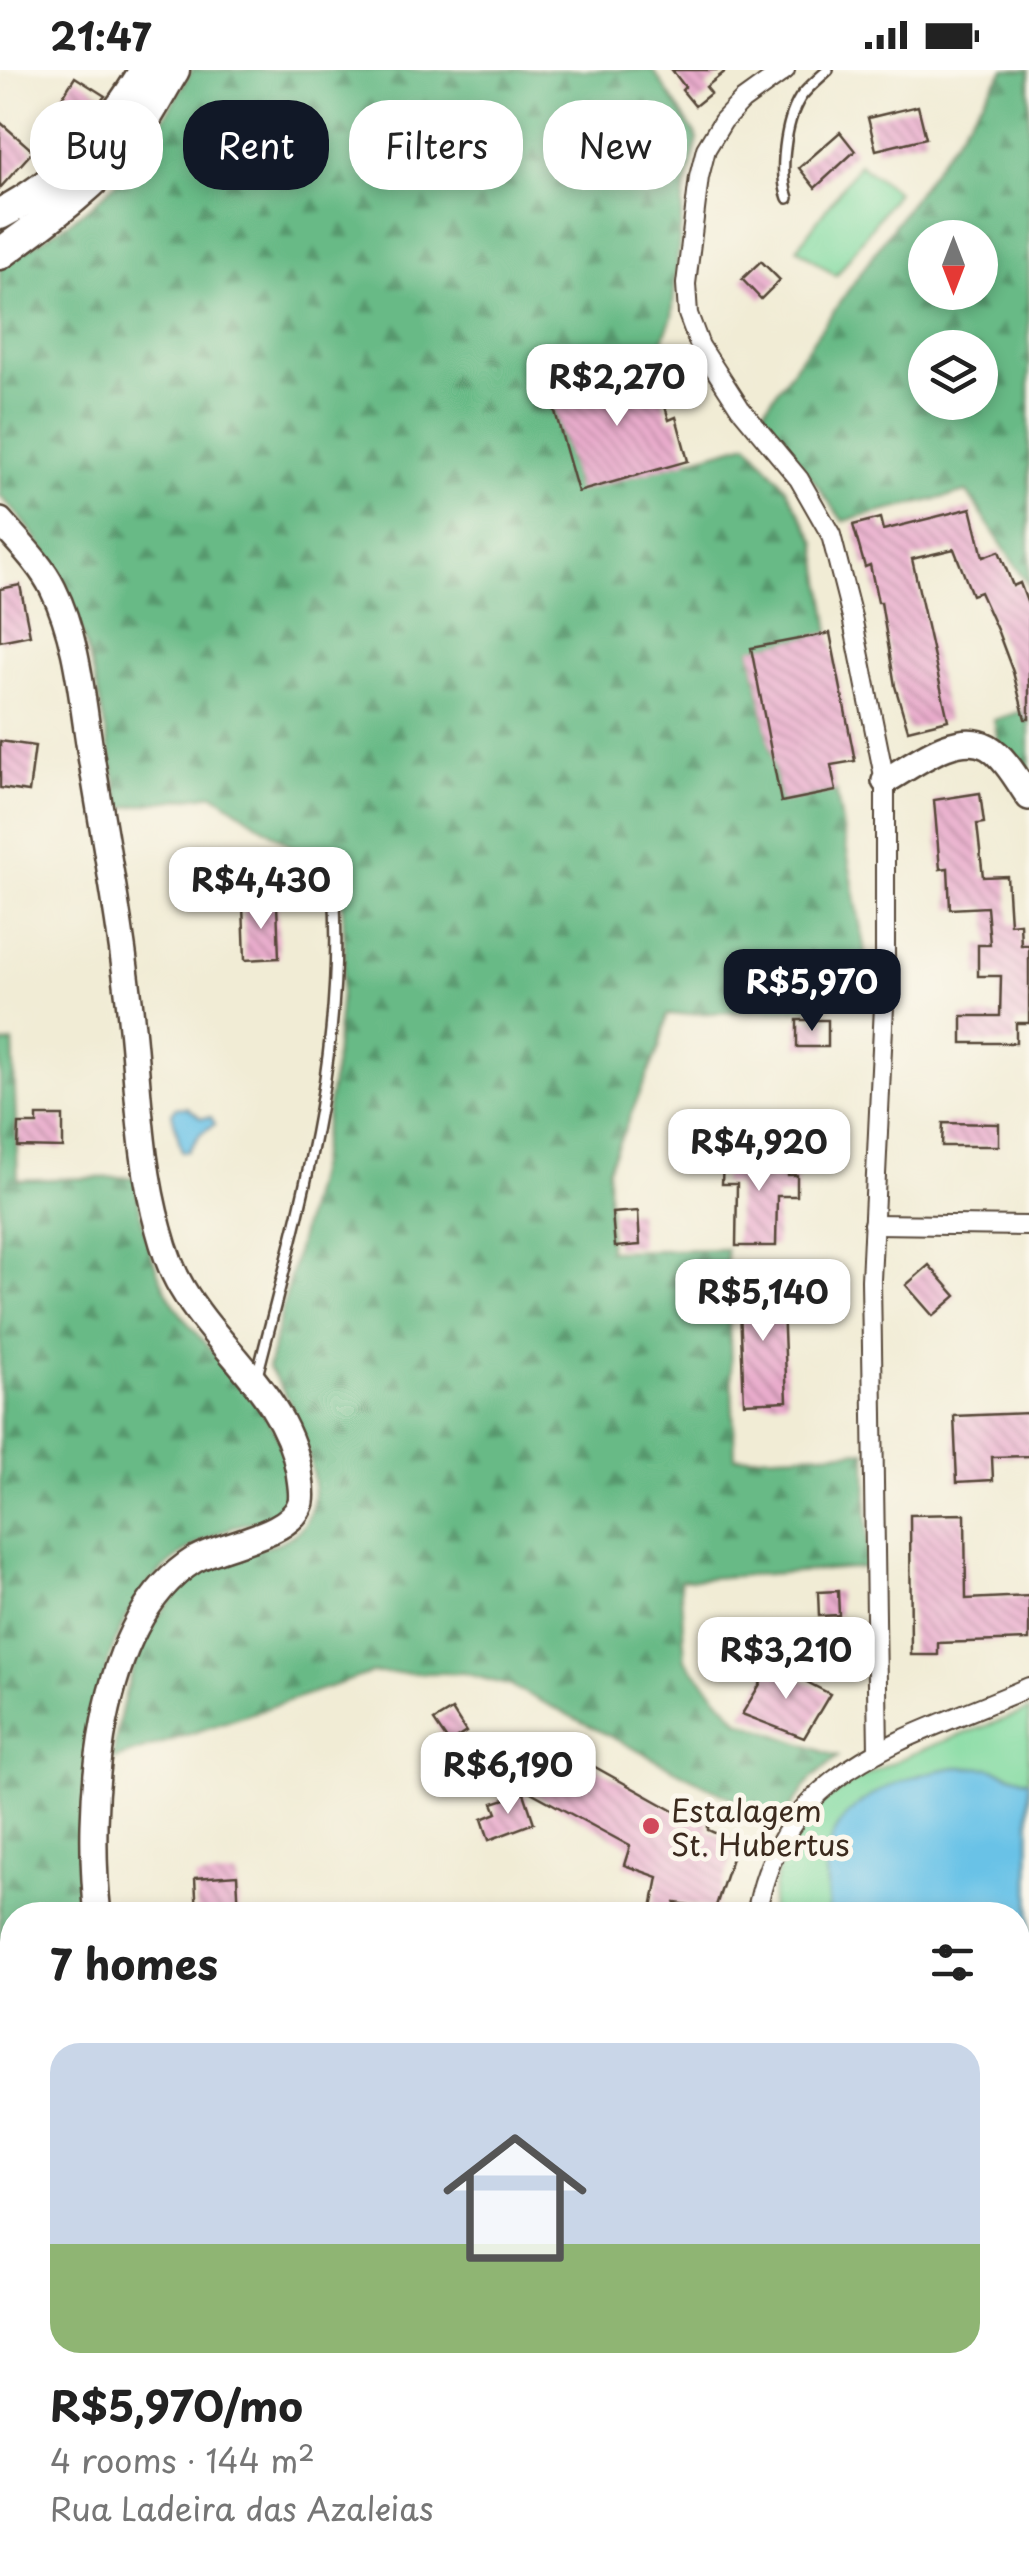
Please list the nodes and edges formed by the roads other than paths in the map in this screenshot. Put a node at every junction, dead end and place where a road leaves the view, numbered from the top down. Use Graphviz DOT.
graph roads {
  1 [pos="146,70"];
  2 [pos="174,70"];
  3 [pos="785,70"];
  4 [pos="828,70"];
  5 [pos="788,198"];
  6 [pos="0,214"];
  7 [pos="0,254"];
  8 [pos="0,521"];
  9 [pos="886,781"];
  10 [pos="1029,797"];
  11 [pos="334,888"];
  12 [pos="873,1224"];
  13 [pos="1029,1226"];
  14 [pos="256,1380"];
  15 [pos="1029,1687"];
  16 [pos="878,1752"];
  17 [pos="97,1902"];
  18 [pos="760,1902"];
  1 -- 6 [label="main road"];
  2 -- 7 [label="main road"];
  3 -- 9 [label="street"];
  4 -- 5 [label="lane"];
  8 -- 14 [label="street"];
  9 -- 10 [label="street"];
  9 -- 12 [label="street"];
  11 -- 14 [label="lane"];
  12 -- 13 [label="street"];
  12 -- 16 [label="street"];
  14 -- 17 [label="street"];
  15 -- 16 [label="street"];
  16 -- 18 [label="street"];
}
